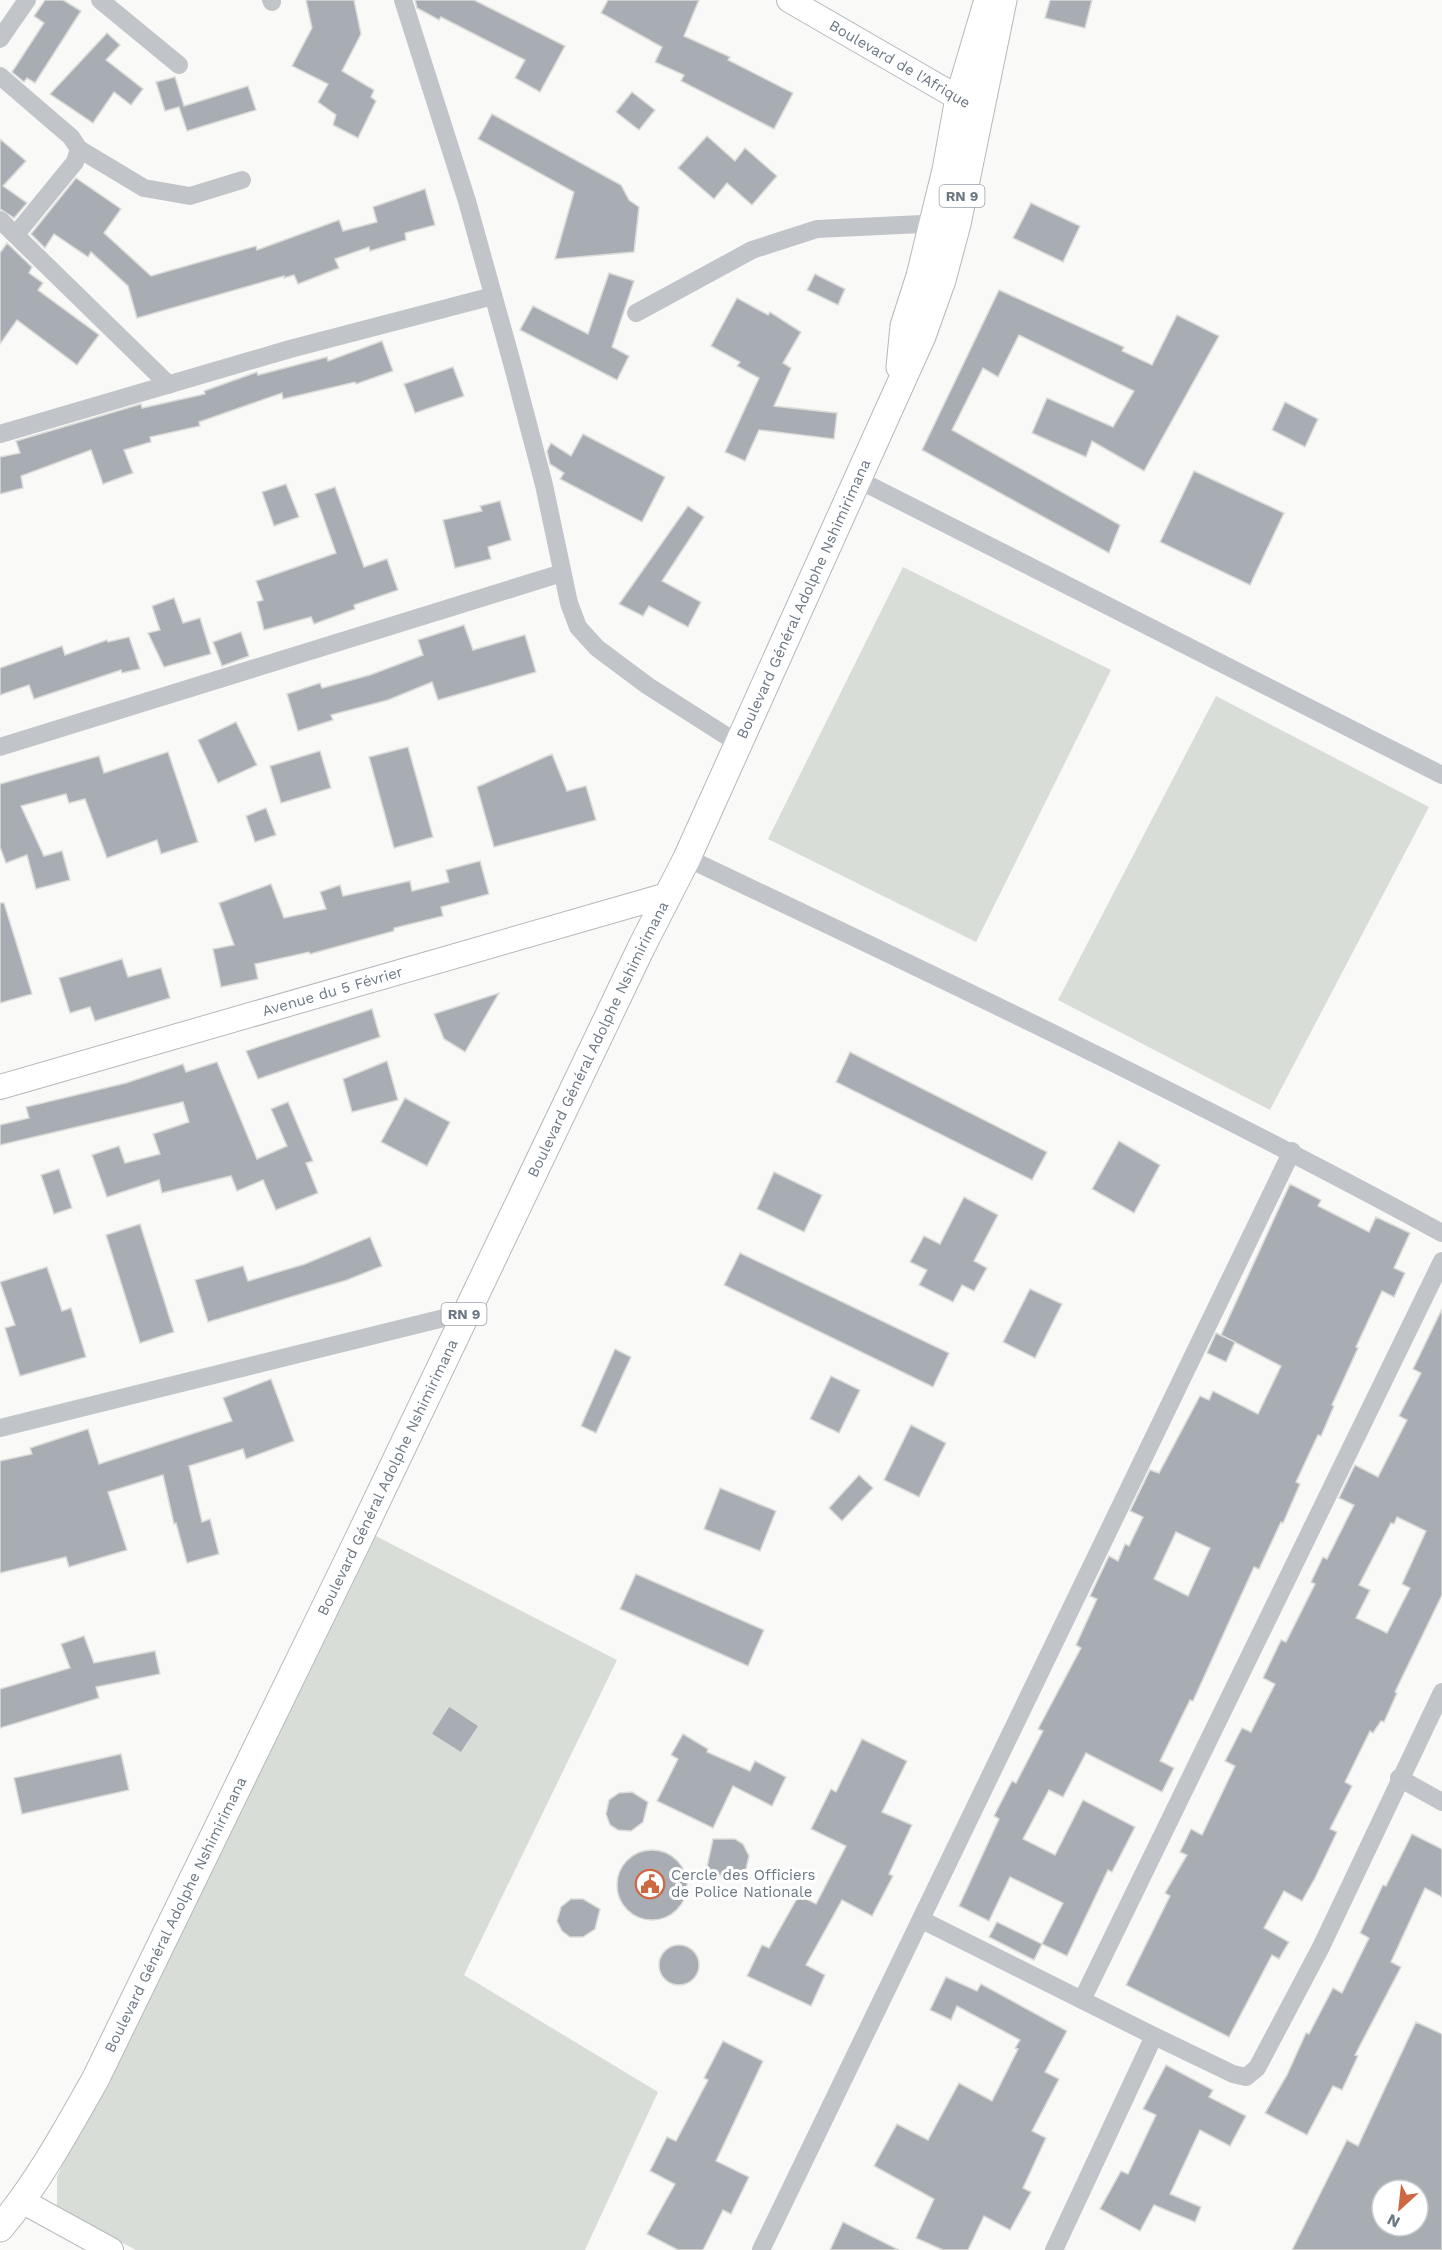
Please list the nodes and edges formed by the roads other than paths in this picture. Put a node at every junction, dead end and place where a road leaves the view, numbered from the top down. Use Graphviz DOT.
graph roads {
  1 [pos="27,0"];
  2 [pos="100,0"];
  3 [pos="403,0"];
  4 [pos="789,0"];
  5 [pos="988,0"];
  6 [pos="1003,0"];
  7 [pos="0,39"];
  8 [pos="179,65"];
  9 [pos="0,76"];
  10 [pos="969,104"];
  11 [pos="79,149"];
  12 [pos="242,180"];
  13 [pos="0,220"];
  14 [pos="945,223"];
  15 [pos="17,234"];
  16 [pos="493,296"];
  17 [pos="636,313"];
  18 [pos="169,385"];
  19 [pos="0,434"];
  20 [pos="859,480"];
  21 [pos="562,573"];
  22 [pos="739,744"];
  23 [pos="0,747"];
  24 [pos="1442,775"];
  25 [pos="687,858"];
  26 [pos="667,895"];
  27 [pos="0,1087"];
  28 [pos="1292,1151"];
  29 [pos="1442,1233"];
  30 [pos="1442,1262"];
  31 [pos="464,1314"];
  32 [pos="0,1428"];
  33 [pos="1442,1692"];
  34 [pos="1399,1778"];
  35 [pos="1442,1802"];
  36 [pos="922,1920"];
  37 [pos="1082,2000"];
  38 [pos="1154,2036"];
  39 [pos="22,2201"];
  40 [pos="0,2228"];
  41 [pos="111,2250"];
  42 [pos="761,2250"];
  43 [pos="1054,2250"];
  1 -- 7 [label="street"];
  2 -- 8 [label="street"];
  3 -- 16 [label="street"];
  4 -- 10 [label="street, Boulevard de l'Afrique"];
  5 -- 10 [label="main road, Boulevard Général Adolphe Nshimirimana / RN 9"];
  6 -- 10 [label="main road, Boulevard Général Adolphe Nshimirimana / RN 9"];
  9 -- 11 [label="street"];
  10 -- 14 [label="main road, Boulevard Général Adolphe Nshimirimana / RN 9"];
  11 -- 12 [label="street"];
  11 -- 15 [label="street"];
  13 -- 15 [label="street"];
  14 -- 17 [label="street"];
  14 -- 20 [label="main road, Boulevard Général Adolphe Nshimirimana / RN 9"];
  15 -- 18 [label="street"];
  16 -- 18 [label="street"];
  16 -- 21 [label="street"];
  18 -- 19 [label="street"];
  20 -- 22 [label="main road, Boulevard Général Adolphe Nshimirimana / RN 9"];
  20 -- 24 [label="street"];
  21 -- 22 [label="street"];
  21 -- 23 [label="street"];
  22 -- 25 [label="main road, Boulevard Général Adolphe Nshimirimana / RN 9"];
  25 -- 26 [label="main road, Boulevard Général Adolphe Nshimirimana / RN 9"];
  25 -- 28 [label="street"];
  26 -- 27 [label="street, Avenue du 5 Février"];
  26 -- 31 [label="main road, Boulevard Général Adolphe Nshimirimana / RN 9"];
  28 -- 29 [label="street"];
  28 -- 36 [label="street"];
  30 -- 37 [label="street"];
  31 -- 32 [label="street"];
  31 -- 39 [label="main road, Boulevard Général Adolphe Nshimirimana / RN 9"];
  33 -- 34 [label="street"];
  34 -- 35 [label="street"];
  34 -- 38 [label="street"];
  36 -- 37 [label="street"];
  36 -- 42 [label="street"];
  37 -- 38 [label="street"];
  38 -- 43 [label="street"];
  39 -- 40 [label="main road, Boulevard Général Adolphe Nshimirimana / RN 9"];
  39 -- 41 [label="street"];
}
